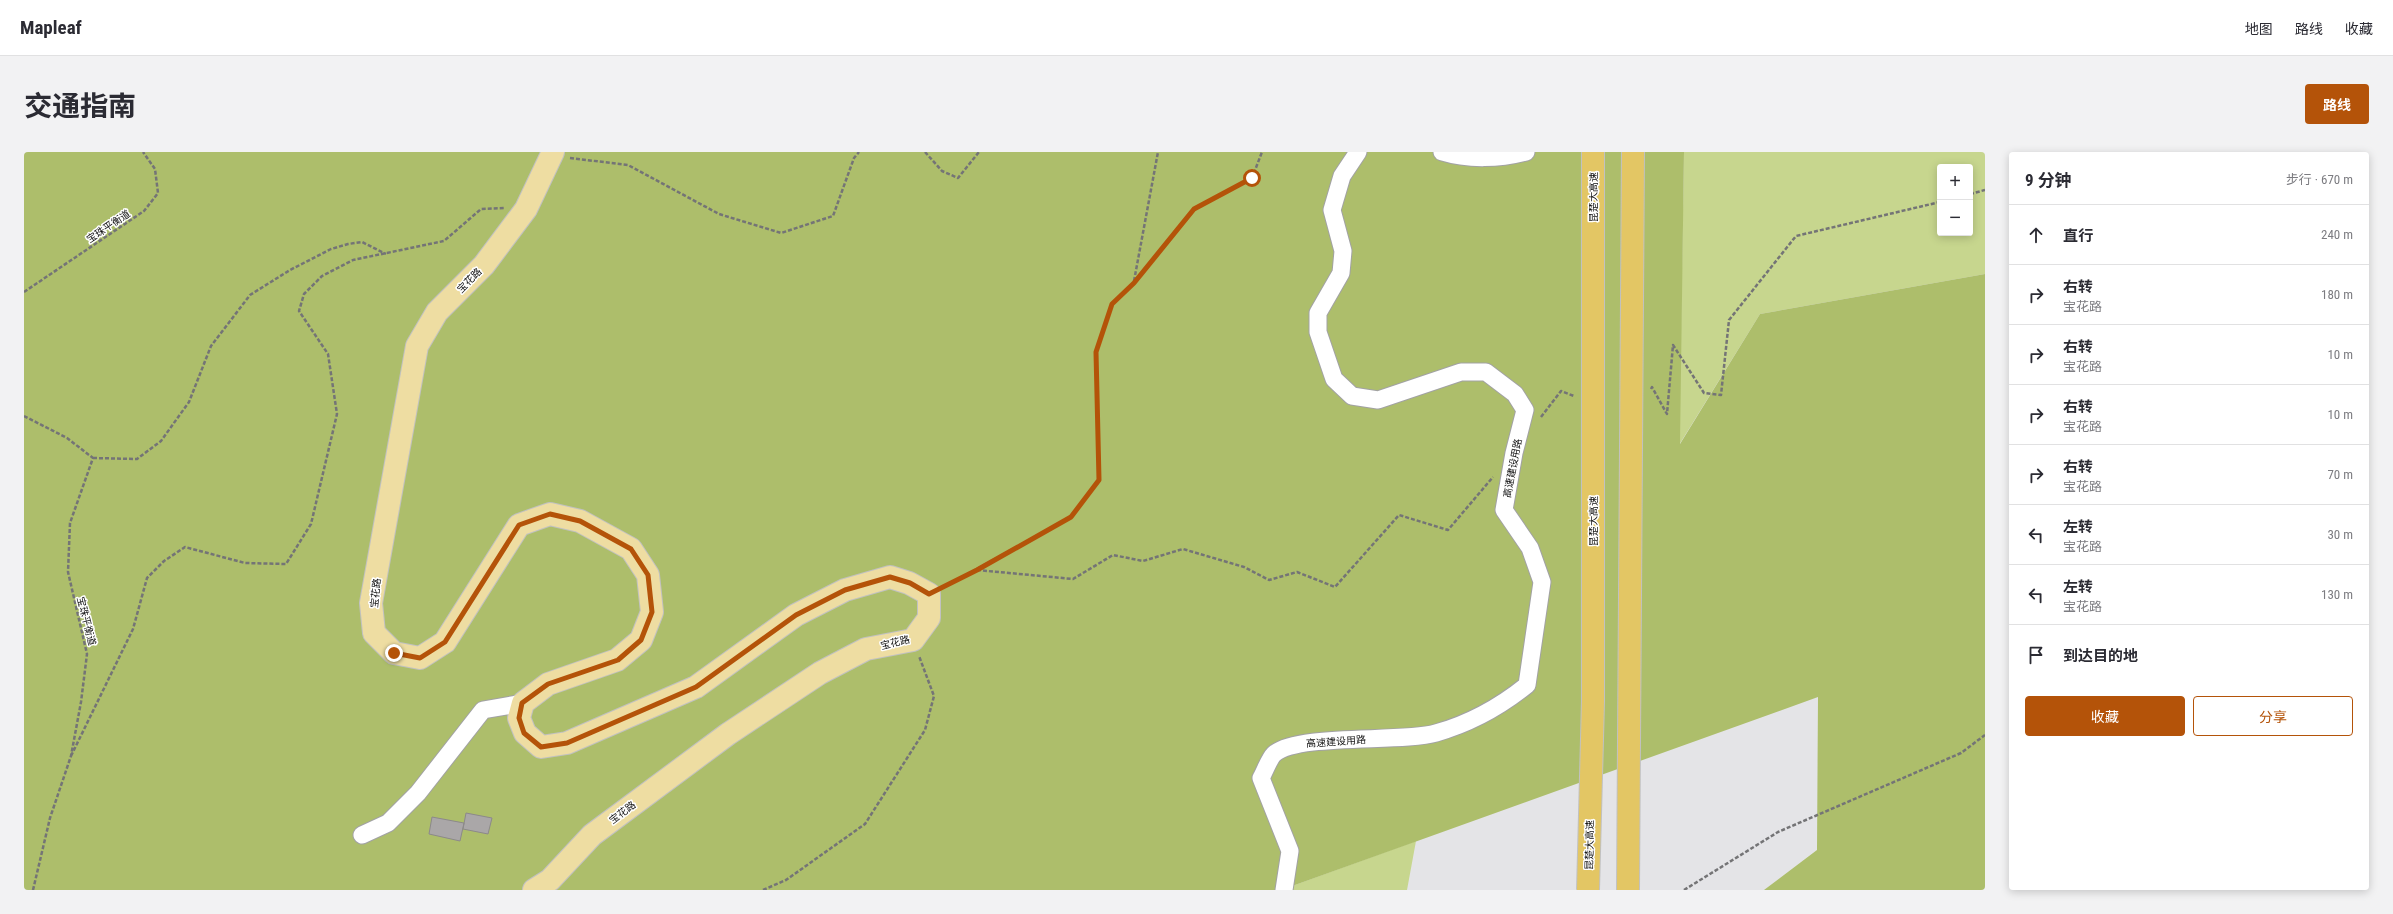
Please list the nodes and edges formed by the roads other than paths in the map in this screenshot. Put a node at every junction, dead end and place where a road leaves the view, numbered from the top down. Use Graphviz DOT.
graph roads {
  1 [pos="1358,152"];
  2 [pos="1442,152"];
  3 [pos="1526,152"];
  4 [pos="1593,152"];
  5 [pos="1633,152"];
  6 [pos="552,154"];
  7 [pos="522,703"];
  8 [pos="362,835"];
  9 [pos="534,890"];
  10 [pos="1284,890"];
  11 [pos="1588,890"];
  12 [pos="1628,890"];
  1 -- 10 [label="street, 高速建设用路"];
  2 -- 3 [label="street"];
  4 -- 11 [label="highway, 昆楚大高速, bridge"];
  5 -- 12 [label="highway, bridge"];
  6 -- 7 [label="main road, 宝花路"];
  7 -- 8 [label="street"];
  7 -- 9 [label="main road, 宝花路"];
}
